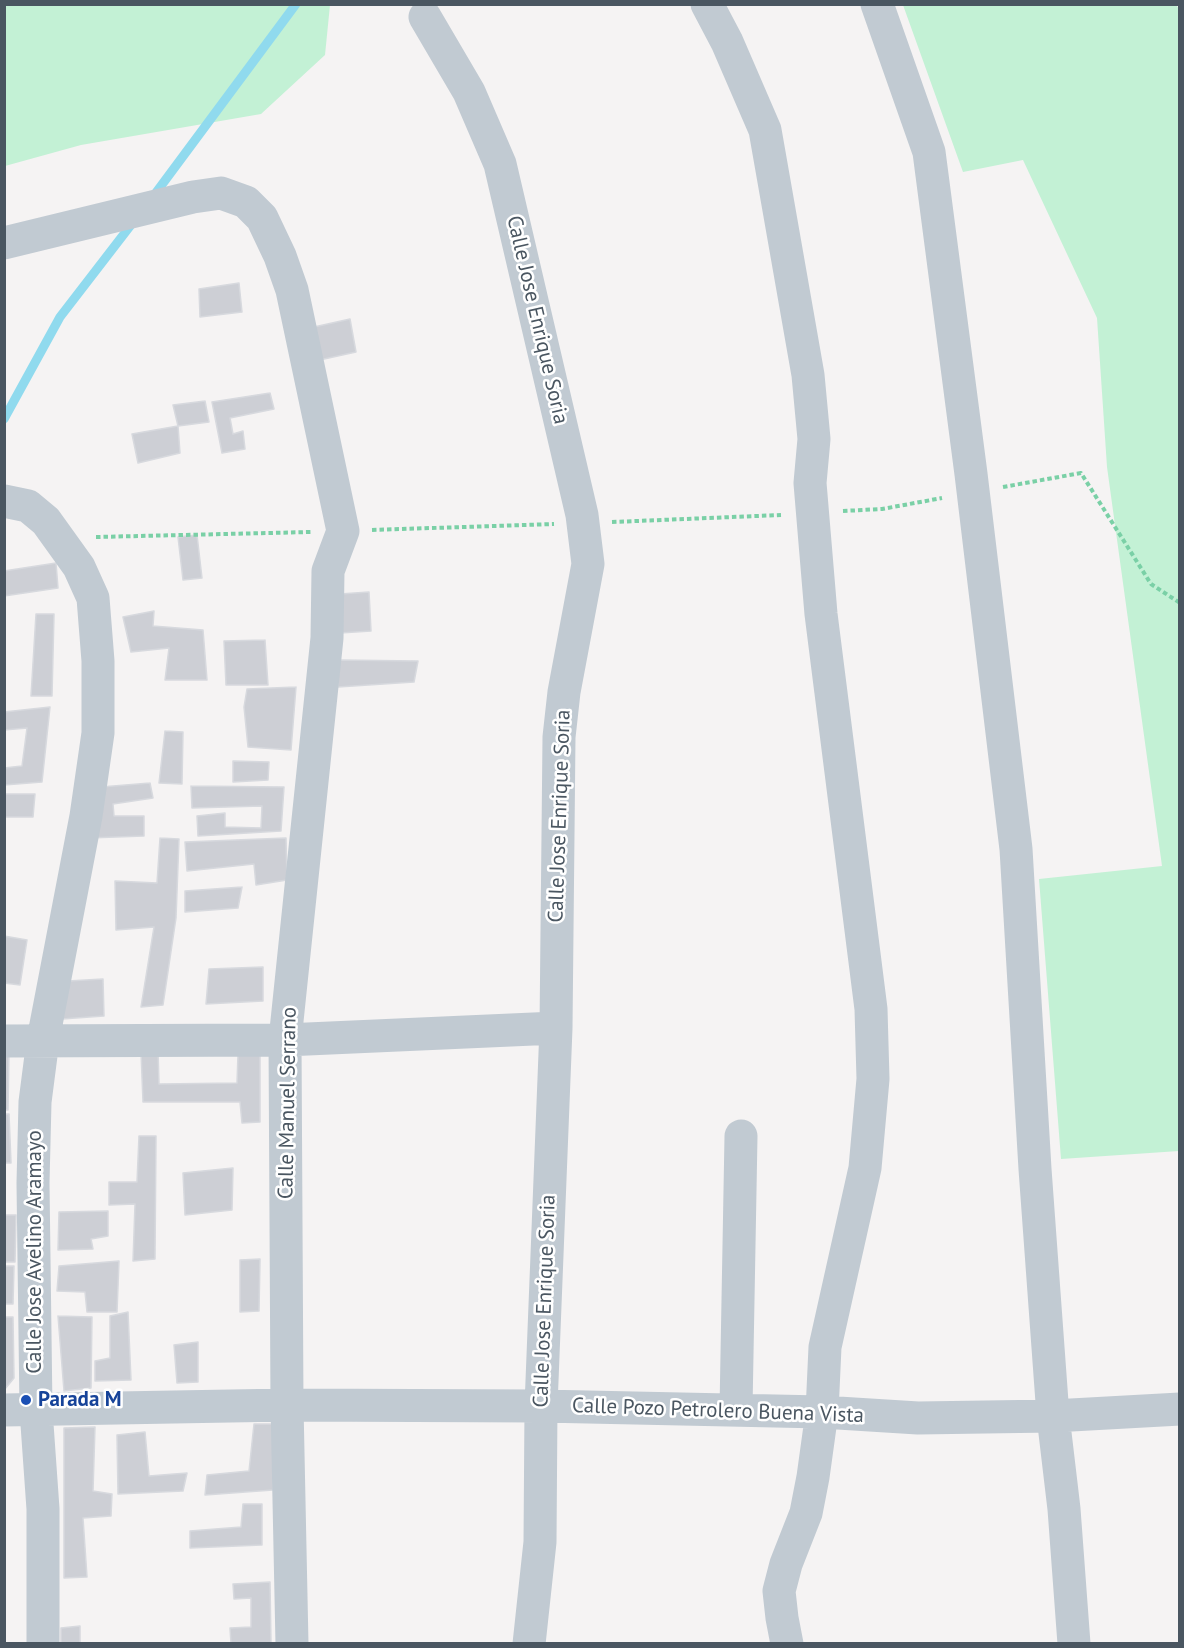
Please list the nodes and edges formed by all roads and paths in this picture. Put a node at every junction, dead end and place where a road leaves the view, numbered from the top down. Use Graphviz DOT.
graph roads {
  1 [pos="708,4"];
  2 [pos="877,4"];
  3 [pos="425,17"];
  4 [pos="4,243"];
  5 [pos="973,492"];
  6 [pos="4,501"];
  7 [pos="813,513"];
  8 [pos="583,522"];
  9 [pos="1179,603"];
  10 [pos="556,1028"];
  11 [pos="43,1040"];
  12 [pos="285,1040"];
  13 [pos="4,1041"];
  14 [pos="741,1136"];
  15 [pos="287,1405"];
  16 [pos="541,1406"];
  17 [pos="736,1409"];
  18 [pos="1179,1409"];
  19 [pos="20,1410"];
  20 [pos="822,1412"];
  21 [pos="1053,1416"];
  22 [pos="43,1644"];
  23 [pos="292,1644"];
  24 [pos="529,1644"];
  25 [pos="788,1644"];
  26 [pos="1074,1644"];
  1 -- 7 [label="street"];
  2 -- 5 [label="street"];
  3 -- 8 [label="street, Calle Jose Enrique Soria"];
  4 -- 12 [label="street, Calle Manuel Serrano"];
  5 -- 7 [label="path"];
  5 -- 9 [label="path"];
  5 -- 21 [label="street"];
  6 -- 11 [label="street, Calle Jose Avelino Aramayo"];
  7 -- 8 [label="path"];
  7 -- 20 [label="street"];
  8 -- 10 [label="street, Calle Jose Enrique Soria"];
  10 -- 12 [label="street"];
  10 -- 16 [label="street, Calle Jose Enrique Soria"];
  11 -- 12 [label="street"];
  11 -- 13 [label="street"];
  11 -- 19 [label="street, Calle Jose Avelino Aramayo"];
  12 -- 15 [label="street, Calle Manuel Serrano"];
  14 -- 17 [label="street"];
  15 -- 16 [label="street, Calle Pozo Petrolero Buena Vista"];
  15 -- 19 [label="street, Calle Pozo Petrolero Buena Vista"];
  15 -- 23 [label="street, Calle Manuel Serrano"];
  16 -- 17 [label="street, Calle Pozo Petrolero Buena Vista"];
  16 -- 24 [label="street, Calle Jose Enrique Soria"];
  17 -- 20 [label="street, Calle Pozo Petrolero Buena Vista"];
  18 -- 21 [label="street, Calle Pozo Petrolero Buena Vista"];
  19 -- 22 [label="street, Calle Jose Avelino Aramayo"];
  20 -- 21 [label="street, Calle Pozo Petrolero Buena Vista"];
  20 -- 25 [label="street"];
  21 -- 26 [label="street"];
}
